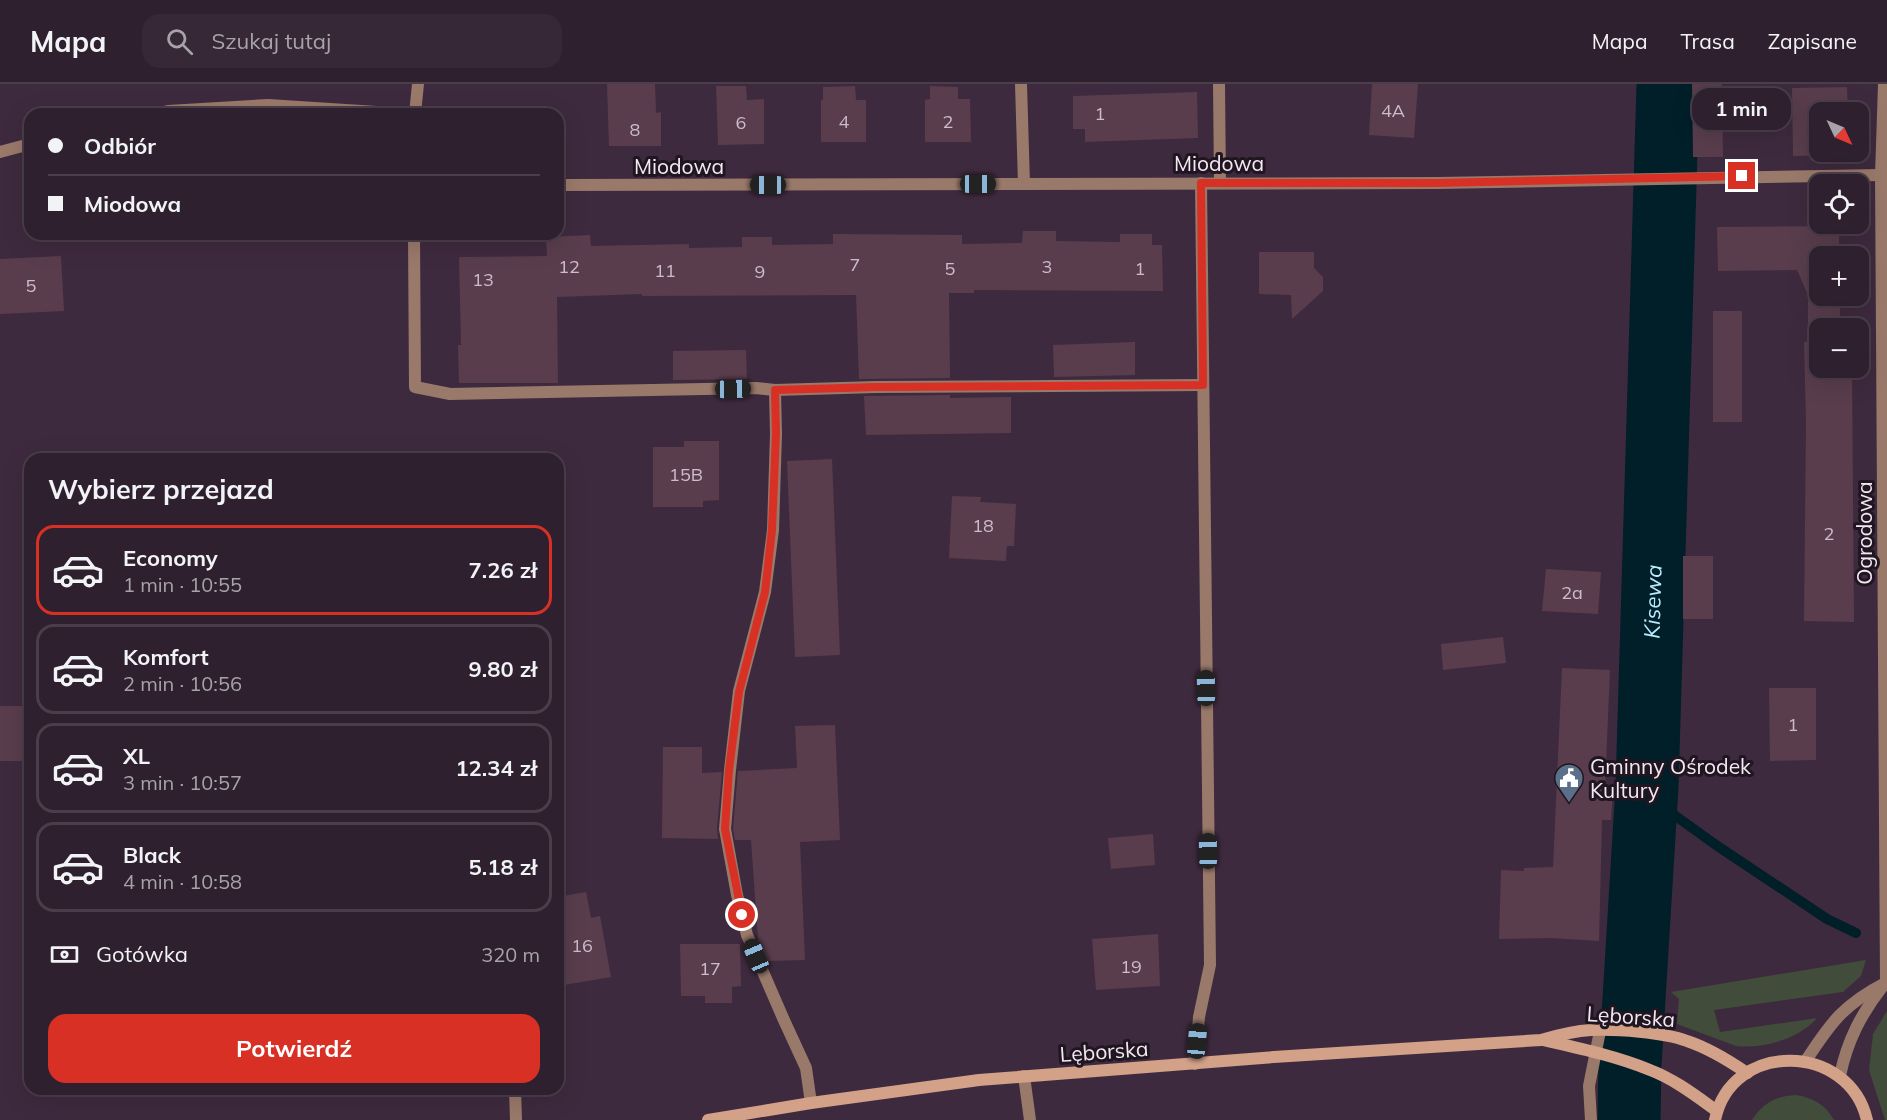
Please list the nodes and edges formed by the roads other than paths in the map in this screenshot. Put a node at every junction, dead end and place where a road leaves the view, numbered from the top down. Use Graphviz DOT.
graph roads {
  1 [pos="418,84"];
  2 [pos="1021,84"];
  3 [pos="1219,84"];
  4 [pos="1884,84"];
  5 [pos="218,108"];
  6 [pos="315,108"];
  7 [pos="416,108"];
  8 [pos="24,146"];
  9 [pos="0,152"];
  10 [pos="1881,175"];
  11 [pos="1201,183"];
  12 [pos="1220,183"];
  13 [pos="1024,184"];
  14 [pos="564,185"];
  15 [pos="414,240"];
  16 [pos="1885,364"];
  17 [pos="1203,385"];
  18 [pos="775,390"];
  19 [pos="1887,982"];
  20 [pos="1600,1030"];
  21 [pos="1541,1040"];
  22 [pos="1594,1052"];
  23 [pos="1805,1062"];
  24 [pos="1195,1064"];
  25 [pos="1747,1073"];
  26 [pos="1024,1076"];
  27 [pos="1840,1076"];
  28 [pos="515,1095"];
  29 [pos="811,1102"];
  30 [pos="1716,1116"];
  31 [pos="516,1120"];
  32 [pos="708,1120"];
  33 [pos="1030,1120"];
  34 [pos="1591,1120"];
  35 [pos="1867,1120"];
  1 -- 7 [label="street"];
  2 -- 13 [label="street"];
  3 -- 12 [label="street"];
  4 -- 10 [label="street, Ogrodowa"];
  5 -- 6 [label="street"];
  8 -- 9 [label="street"];
  10 -- 12 [label="street, Miodowa"];
  10 -- 16 [label="street, Ogrodowa"];
  11 -- 12 [label="street, Miodowa"];
  11 -- 13 [label="street, Miodowa"];
  11 -- 17 [label="street"];
  13 -- 14 [label="street, Miodowa"];
  15 -- 18 [label="street"];
  16 -- 19 [label="street, Ogrodowa"];
  17 -- 18 [label="street"];
  17 -- 24 [label="street"];
  18 -- 29 [label="street"];
  19 -- 23 [label="street"];
  19 -- 27 [label="street"];
  20 -- 21 [label="main road, Lęborska"];
  20 -- 22 [label="street"];
  20 -- 25 [label="main road, Lęborska"];
  21 -- 22 [label="main road, Lęborska"];
  21 -- 24 [label="main road, Lęborska"];
  22 -- 30 [label="main road, Lęborska"];
  22 -- 34 [label="street"];
  23 -- 25 [label="main road"];
  23 -- 27 [label="main road"];
  24 -- 26 [label="main road, Lęborska"];
  25 -- 30 [label="main road"];
  26 -- 29 [label="main road, Lęborska"];
  26 -- 33 [label="street"];
  27 -- 35 [label="main road"];
  28 -- 31 [label="street"];
  29 -- 32 [label="main road, Lęborska"];
}
